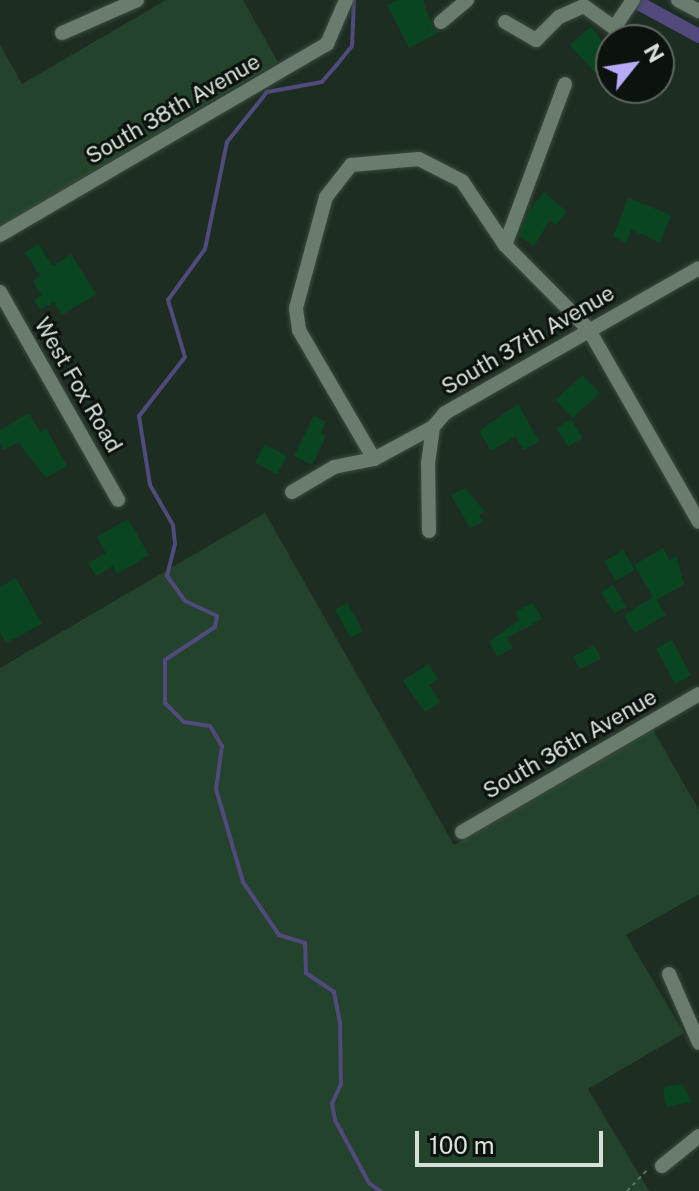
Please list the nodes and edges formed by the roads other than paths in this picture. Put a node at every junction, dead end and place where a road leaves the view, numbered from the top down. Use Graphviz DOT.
graph roads {
  1 [pos="137,0"];
  2 [pos="346,0"];
  3 [pos="467,0"];
  4 [pos="678,0"];
  5 [pos="631,2"];
  6 [pos="699,11"];
  7 [pos="441,22"];
  8 [pos="505,22"];
  9 [pos="62,33"];
  10 [pos="565,84"];
  11 [pos="0,235"];
  12 [pos="505,245"];
  13 [pos="699,268"];
  14 [pos="0,292"];
  15 [pos="589,330"];
  16 [pos="433,427"];
  17 [pos="374,459"];
  18 [pos="292,492"];
  19 [pos="118,500"];
  20 [pos="699,522"];
  21 [pos="429,531"];
  22 [pos="699,694"];
  23 [pos="462,832"];
  24 [pos="669,974"];
  25 [pos="699,1043"];
  26 [pos="699,1136"];
  27 [pos="662,1166"];
  1 -- 9 [label="street"];
  2 -- 11 [label="street, South 38th Avenue"];
  3 -- 7 [label="street"];
  4 -- 6 [label="street"];
  5 -- 8 [label="street"];
  10 -- 12 [label="street"];
  12 -- 15 [label="street"];
  12 -- 17 [label="street"];
  13 -- 15 [label="street, South 37th Avenue"];
  14 -- 19 [label="street, West Fox Road"];
  15 -- 16 [label="street, South 37th Avenue"];
  15 -- 20 [label="street"];
  16 -- 17 [label="street"];
  16 -- 21 [label="street, South 37th Avenue"];
  17 -- 18 [label="street"];
  22 -- 23 [label="street, South 36th Avenue"];
  24 -- 25 [label="street"];
  26 -- 27 [label="street"];
}
